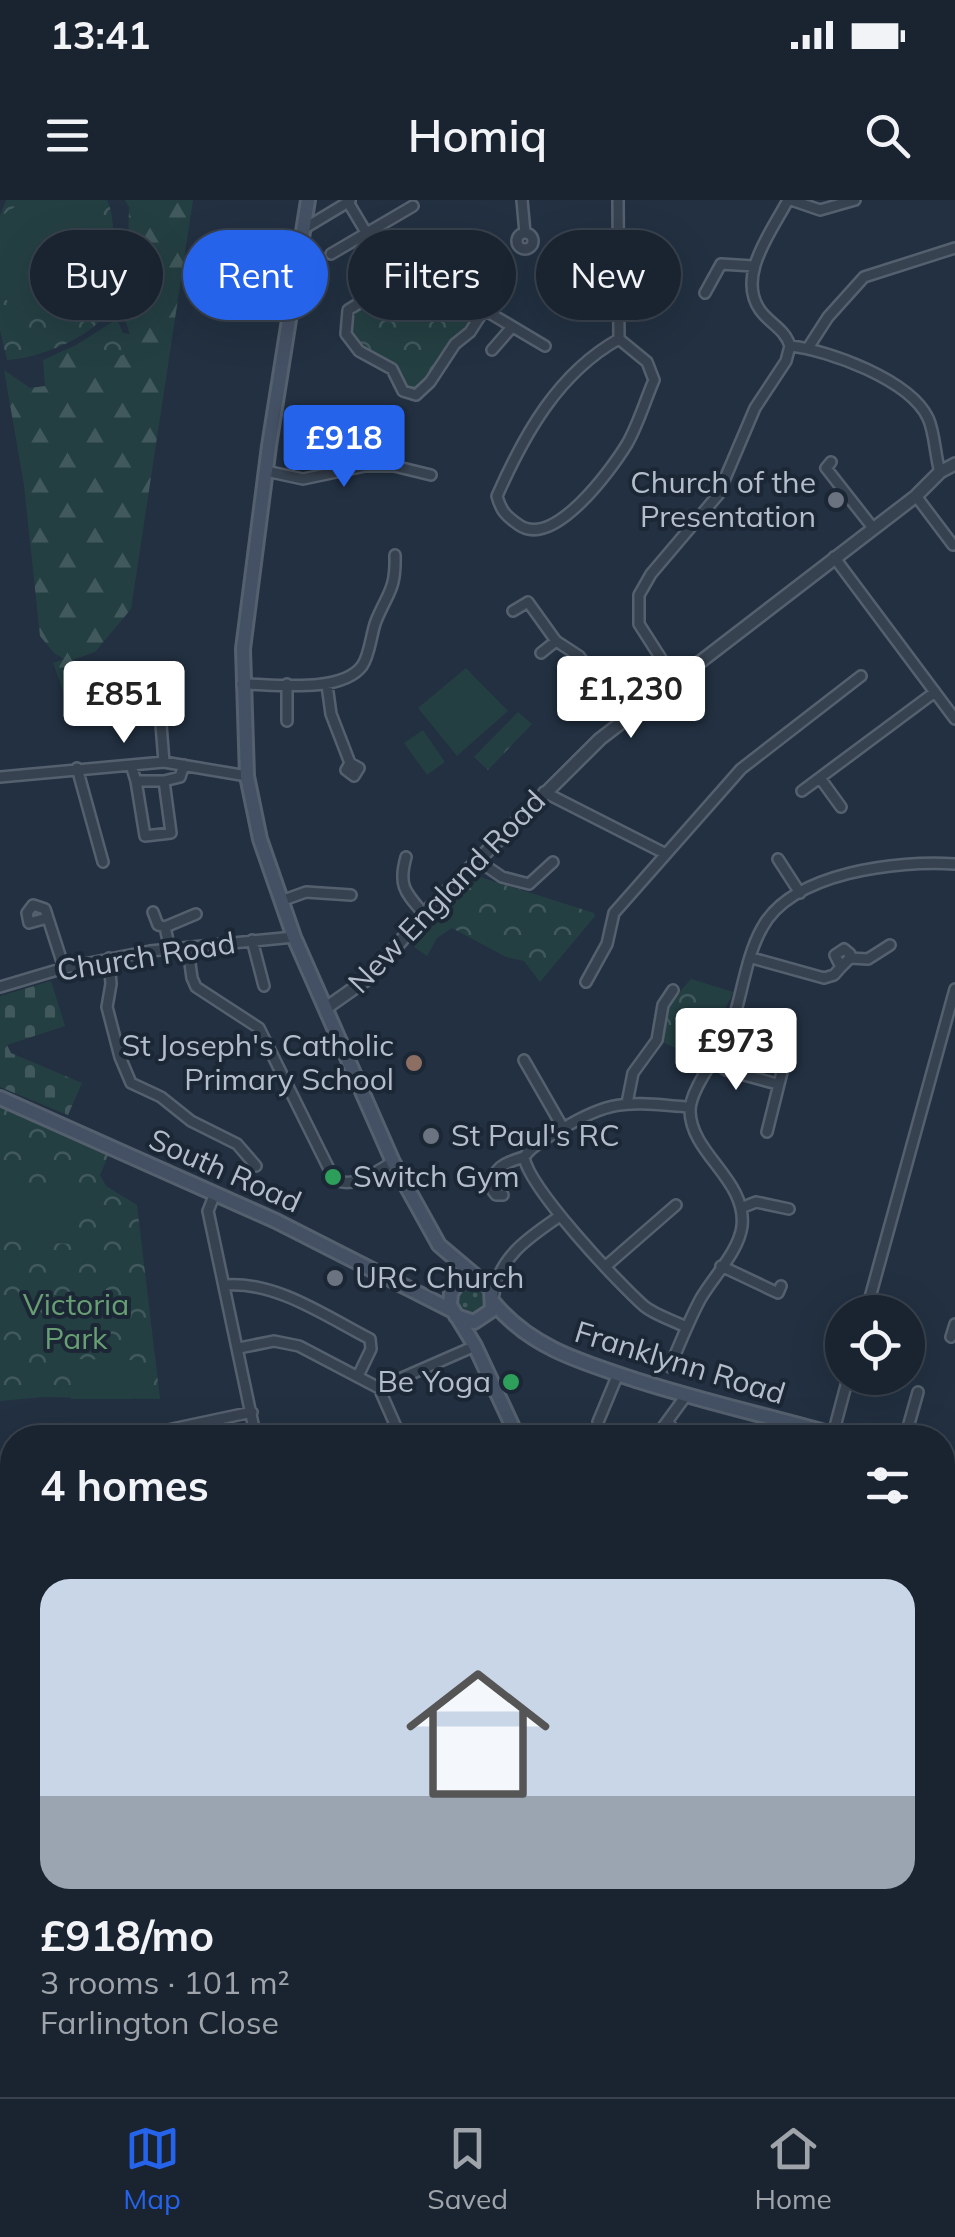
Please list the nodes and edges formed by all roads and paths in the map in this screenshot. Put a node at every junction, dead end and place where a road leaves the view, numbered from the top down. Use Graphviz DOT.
graph roads {
  1 [pos="308,200"];
  2 [pos="522,200"];
  3 [pos="618,200"];
  4 [pos="790,200"];
  5 [pos="852,200"];
  6 [pos="350,201"];
  7 [pos="413,206"];
  8 [pos="304,228"];
  9 [pos="364,230"];
  10 [pos="373,230"];
  11 [pos="524,233"];
  12 [pos="348,244"];
  13 [pos="955,248"];
  14 [pos="331,254"];
  15 [pos="753,266"];
  16 [pos="705,293"];
  17 [pos="348,310"];
  18 [pos="478,320"];
  19 [pos="500,320"];
  20 [pos="512,327"];
  21 [pos="619,339"];
  22 [pos="545,346"];
  23 [pos="790,346"];
  24 [pos="808,348"];
  25 [pos="492,350"];
  26 [pos="311,424"];
  27 [pos="955,464"];
  28 [pos="826,465"];
  29 [pos="365,466"];
  30 [pos="266,471"];
  31 [pos="940,472"];
  32 [pos="432,474"];
  33 [pos="916,496"];
  34 [pos="872,528"];
  35 [pos="953,545"];
  36 [pos="395,555"];
  37 [pos="834,557"];
  38 [pos="513,610"];
  39 [pos="556,641"];
  40 [pos="541,652"];
  41 [pos="116,673"];
  42 [pos="861,676"];
  43 [pos="676,682"];
  44 [pos="242,684"];
  45 [pos="287,684"];
  46 [pos="327,684"];
  47 [pos="934,692"];
  48 [pos="627,719"];
  49 [pos="955,719"];
  50 [pos="287,721"];
  51 [pos="164,762"];
  52 [pos="350,762"];
  53 [pos="131,764"];
  54 [pos="184,766"];
  55 [pos="77,768"];
  56 [pos="247,776"];
  57 [pos="0,777"];
  58 [pos="820,778"];
  59 [pos="136,782"];
  60 [pos="164,782"];
  61 [pos="802,791"];
  62 [pos="544,792"];
  63 [pos="841,807"];
  64 [pos="666,854"];
  65 [pos="406,857"];
  66 [pos="778,859"];
  67 [pos="477,860"];
  68 [pos="103,862"];
  69 [pos="553,862"];
  70 [pos="955,864"];
  71 [pos="800,893"];
  72 [pos="351,895"];
  73 [pos="281,901"];
  74 [pos="153,912"];
  75 [pos="196,914"];
  76 [pos="424,914"];
  77 [pos="47,918"];
  78 [pos="166,927"];
  79 [pos="294,936"];
  80 [pos="252,940"];
  81 [pos="890,945"];
  82 [pos="188,948"];
  83 [pos="170,950"];
  84 [pos="109,958"];
  85 [pos="752,958"];
  86 [pos="64,968"];
  87 [pos="586,982"];
  88 [pos="264,986"];
  89 [pos="0,987"];
  90 [pos="955,989"];
  91 [pos="673,990"];
  92 [pos="326,1008"];
  93 [pos="789,1044"];
  94 [pos="524,1060"];
  95 [pos="714,1061"];
  96 [pos="776,1084"];
  97 [pos="0,1098"];
  98 [pos="626,1104"];
  99 [pos="690,1106"];
  100 [pos="562,1128"];
  101 [pos="767,1132"];
  102 [pos="524,1156"];
  103 [pos="394,1162"];
  104 [pos="256,1166"];
  105 [pos="503,1195"];
  106 [pos="214,1196"];
  107 [pos="676,1205"];
  108 [pos="741,1208"];
  109 [pos="789,1209"];
  110 [pos="560,1216"];
  111 [pos="449,1253"];
  112 [pos="606,1266"];
  113 [pos="721,1266"];
  114 [pos="498,1273"];
  115 [pos="478,1279"];
  116 [pos="226,1285"];
  117 [pos="781,1286"];
  118 [pos="454,1288"];
  119 [pos="871,1295"];
  120 [pos="426,1296"];
  121 [pos="494,1299"];
  122 [pos="454,1313"];
  123 [pos="484,1318"];
  124 [pos="507,1318"];
  125 [pos="955,1324"];
  126 [pos="686,1327"];
  127 [pos="950,1338"];
  128 [pos="476,1346"];
  129 [pos="239,1348"];
  130 [pos="670,1366"];
  131 [pos="618,1374"];
  132 [pos="358,1376"];
  133 [pos="379,1388"];
  134 [pos="845,1395"];
  135 [pos="917,1395"];
  136 [pos="685,1397"];
  137 [pos="252,1412"];
  138 [pos="668,1421"];
  139 [pos="598,1422"];
  140 [pos="191,1425"];
  141 [pos="254,1425"];
  142 [pos="396,1425"];
  143 [pos="512,1425"];
  144 [pos="665,1425"];
  145 [pos="670,1425"];
  146 [pos="772,1425"];
  147 [pos="841,1425"];
  148 [pos="909,1425"];
  1 -- 8 [label="main road"];
  2 -- 11 [label="street"];
  3 -- 21 [label="street"];
  4 -- 5 [label="street"];
  4 -- 15 [label="street"];
  6 -- 8 [label="street"];
  6 -- 9 [label="street"];
  7 -- 10 [label="street"];
  8 -- 30 [label="main road"];
  12 -- 14 [label="street"];
  13 -- 24 [label="street"];
  15 -- 16 [label="street"];
  15 -- 23 [label="street"];
  17 -- 18 [label="street"];
  19 -- 20 [label="street"];
  20 -- 22 [label="street"];
  20 -- 25 [label="street"];
  21 -- 21 [label="street"];
  23 -- 24 [label="street"];
  23 -- 43 [label="street"];
  24 -- 31 [label="street"];
  26 -- 29 [label="street"];
  27 -- 31 [label="street, New England Road"];
  28 -- 34 [label="street"];
  29 -- 30 [label="street"];
  29 -- 32 [label="street"];
  30 -- 44 [label="main road"];
  31 -- 33 [label="street, New England Road"];
  33 -- 34 [label="street, New England Road"];
  33 -- 35 [label="street"];
  34 -- 37 [label="street, New England Road"];
  36 -- 46 [label="street"];
  37 -- 43 [label="street, New England Road"];
  37 -- 47 [label="street"];
  38 -- 39 [label="street"];
  39 -- 40 [label="street"];
  39 -- 48 [label="street"];
  41 -- 51 [label="street"];
  42 -- 64 [label="street"];
  43 -- 48 [label="street, New England Road"];
  44 -- 45 [label="street"];
  44 -- 56 [label="main road"];
  45 -- 46 [label="street"];
  45 -- 50 [label="street"];
  46 -- 52 [label="street"];
  47 -- 49 [label="street"];
  47 -- 58 [label="street"];
  48 -- 62 [label="street, New England Road"];
  51 -- 53 [label="street"];
  51 -- 54 [label="street"];
  53 -- 55 [label="street"];
  53 -- 59 [label="street"];
  54 -- 56 [label="street"];
  54 -- 60 [label="street"];
  55 -- 57 [label="street"];
  55 -- 68 [label="street"];
  56 -- 73 [label="main road"];
  58 -- 61 [label="street"];
  58 -- 63 [label="street"];
  59 -- 60 [label="street"];
  59 -- 60 [label="street"];
  62 -- 64 [label="street"];
  62 -- 67 [label="street, New England Road"];
  64 -- 87 [label="street"];
  65 -- 76 [label="street"];
  66 -- 71 [label="street"];
  67 -- 69 [label="street"];
  67 -- 76 [label="street, New England Road"];
  70 -- 71 [label="street"];
  71 -- 85 [label="street"];
  72 -- 73 [label="street"];
  73 -- 79 [label="main road"];
  74 -- 78 [label="street"];
  75 -- 78 [label="street"];
  76 -- 92 [label="street, New England Road"];
  77 -- 86 [label="street"];
  78 -- 83 [label="street"];
  79 -- 80 [label="street, Church Road"];
  79 -- 92 [label="main road"];
  80 -- 82 [label="street, Church Road"];
  80 -- 88 [label="street"];
  81 -- 85 [label="street"];
  82 -- 83 [label="street, Church Road"];
  82 -- 103 [label="street"];
  83 -- 84 [label="street, Church Road"];
  84 -- 86 [label="street, Church Road"];
  84 -- 104 [label="street"];
  85 -- 95 [label="street"];
  86 -- 89 [label="street, Church Road"];
  90 -- 119 [label="street"];
  91 -- 98 [label="street"];
  92 -- 103 [label="main road"];
  93 -- 96 [label="street"];
  94 -- 100 [label="street"];
  95 -- 96 [label="street"];
  95 -- 99 [label="street"];
  96 -- 101 [label="street"];
  97 -- 106 [label="main road, South Road"];
  98 -- 99 [label="street"];
  98 -- 100 [label="street"];
  99 -- 108 [label="street"];
  100 -- 102 [label="street"];
  102 -- 105 [label="street"];
  102 -- 110 [label="street"];
  103 -- 111 [label="main road"];
  106 -- 116 [label="street"];
  106 -- 120 [label="main road, South Road"];
  107 -- 112 [label="street"];
  108 -- 109 [label="street"];
  108 -- 113 [label="street"];
  110 -- 112 [label="street"];
  110 -- 114 [label="street"];
  111 -- 115 [label="main road"];
  111 -- 118 [label="main road"];
  112 -- 126 [label="street"];
  113 -- 117 [label="street"];
  113 -- 126 [label="street"];
  114 -- 115 [label="street"];
  114 -- 121 [label="street"];
  115 -- 118 [label="main road"];
  115 -- 121 [label="main road"];
  116 -- 129 [label="street"];
  116 -- 132 [label="street"];
  118 -- 120 [label="main road"];
  118 -- 122 [label="main road"];
  120 -- 122 [label="main road, South Road"];
  121 -- 123 [label="main road"];
  121 -- 124 [label="main road, Franklynn Road"];
  122 -- 123 [label="main road"];
  122 -- 128 [label="main road"];
  123 -- 124 [label="main road"];
  123 -- 128 [label="main road"];
  124 -- 131 [label="main road, Franklynn Road"];
  125 -- 127 [label="street"];
  126 -- 130 [label="street"];
  128 -- 133 [label="street"];
  128 -- 143 [label="main road"];
  129 -- 132 [label="street"];
  129 -- 137 [label="street"];
  131 -- 136 [label="main road, Franklynn Road"];
  131 -- 139 [label="street"];
  132 -- 133 [label="street"];
  133 -- 142 [label="street"];
  134 -- 147 [label="street"];
  135 -- 148 [label="street"];
  136 -- 138 [label="street"];
  136 -- 146 [label="main road, Franklynn Road"];
  137 -- 140 [label="street"];
  137 -- 141 [label="street"];
  138 -- 144 [label="street"];
  138 -- 145 [label="street"];
}
